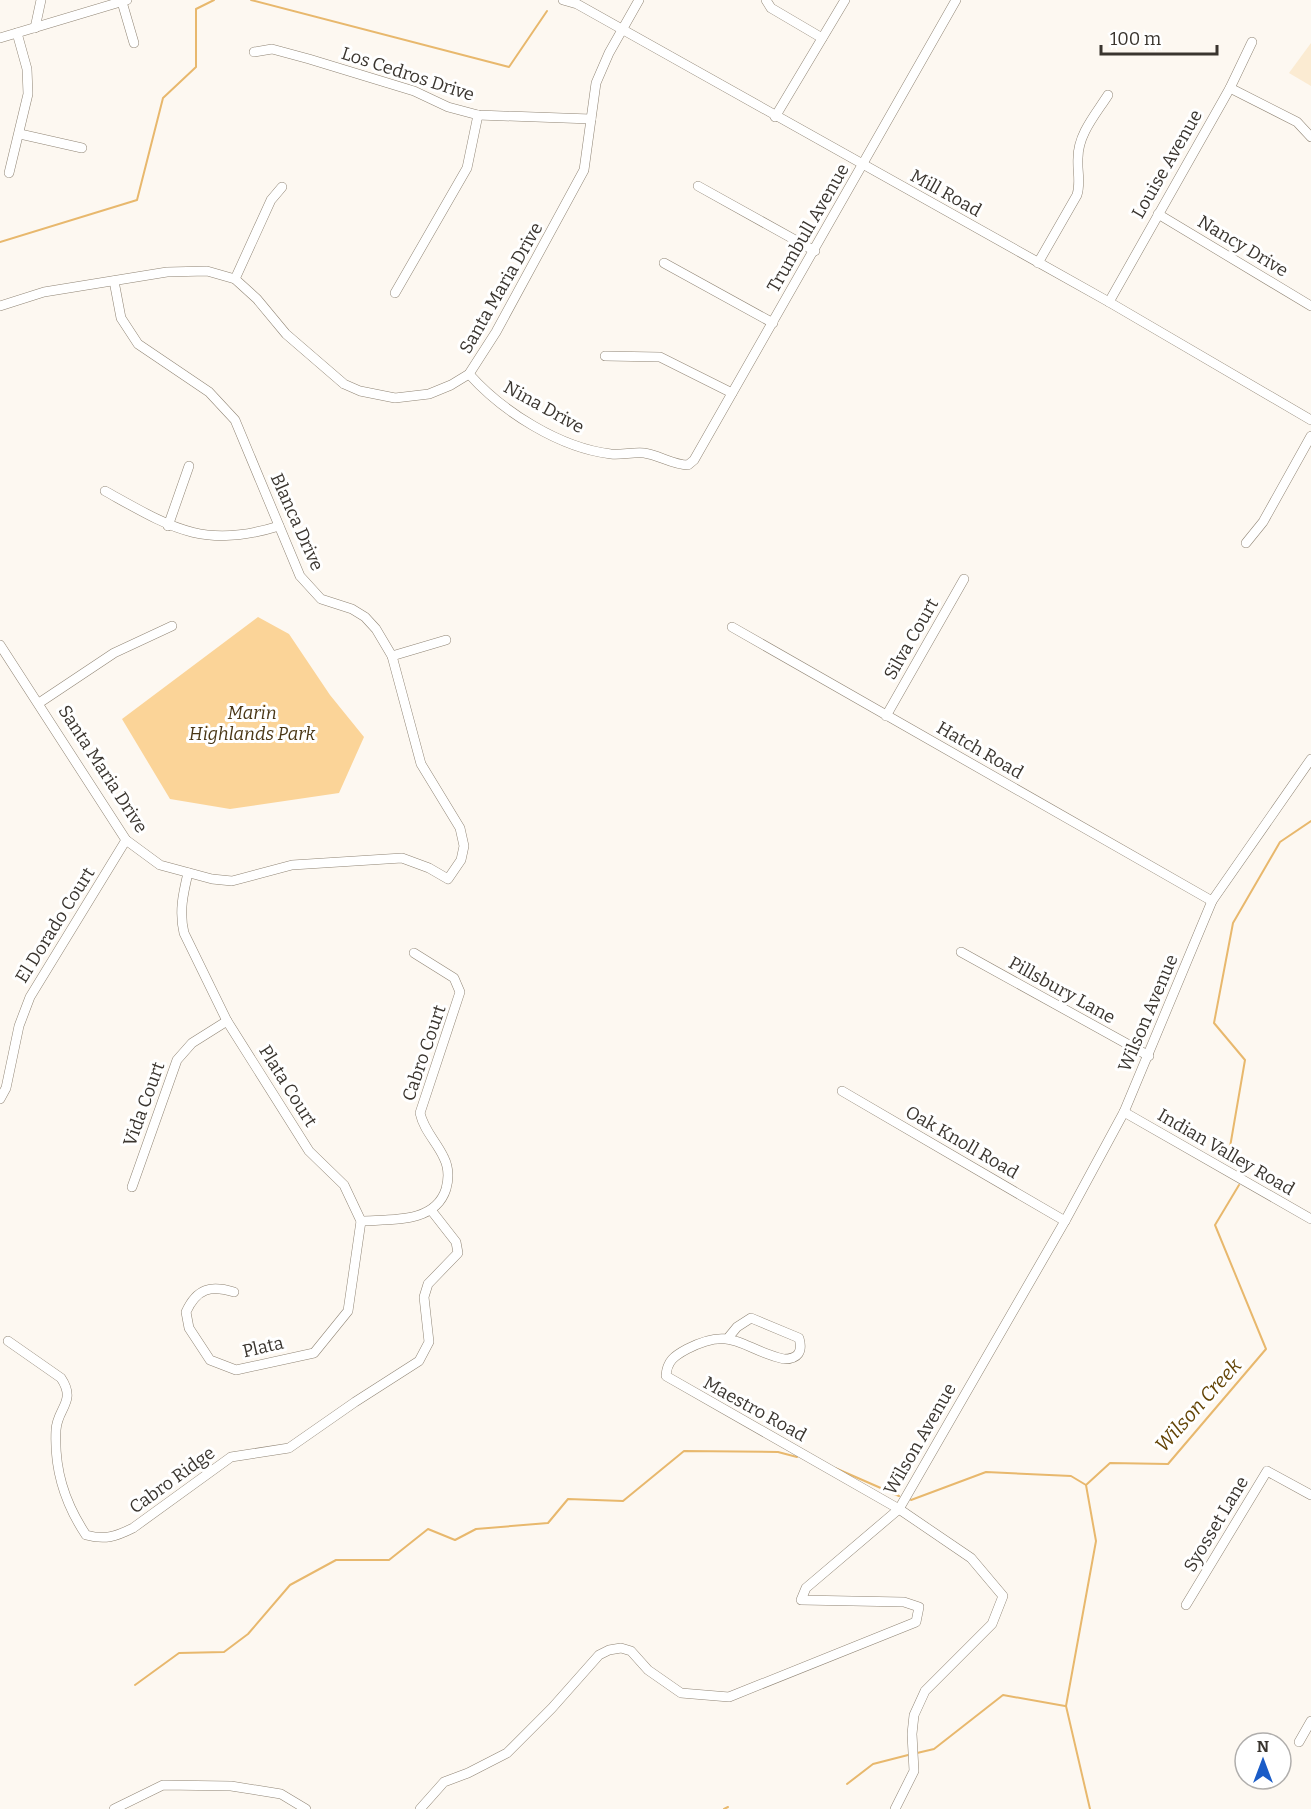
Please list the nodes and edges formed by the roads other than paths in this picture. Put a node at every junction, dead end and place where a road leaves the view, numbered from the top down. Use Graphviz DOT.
graph roads {
  1 [pos="41,0"];
  2 [pos="564,0"];
  3 [pos="639,0"];
  4 [pos="766,0"];
  5 [pos="845,0"];
  6 [pos="956,0"];
  7 [pos="125,1"];
  8 [pos="35,28"];
  9 [pos="622,31"];
  10 [pos="17,33"];
  11 [pos="0,38"];
  12 [pos="822,38"];
  13 [pos="1252,42"];
  14 [pos="134,43"];
  15 [pos="254,52"];
  16 [pos="1230,88"];
  17 [pos="1108,95"];
  18 [pos="478,115"];
  19 [pos="775,117"];
  20 [pos="591,119"];
  21 [pos="20,134"];
  22 [pos="1311,136"];
  23 [pos="82,148"];
  24 [pos="862,166"];
  25 [pos="9,173"];
  26 [pos="698,186"];
  27 [pos="282,187"];
  28 [pos="1158,214"];
  29 [pos="814,251"];
  30 [pos="664,263"];
  31 [pos="1038,263"];
  32 [pos="234,279"];
  33 [pos="114,281"];
  34 [pos="395,293"];
  35 [pos="1109,302"];
  36 [pos="0,306"];
  37 [pos="1311,306"];
  38 [pos="772,323"];
  39 [pos="604,356"];
  40 [pos="469,374"];
  41 [pos="732,393"];
  42 [pos="1311,420"];
  43 [pos="1311,435"];
  44 [pos="681,465"];
  45 [pos="189,466"];
  46 [pos="105,491"];
  47 [pos="168,526"];
  48 [pos="279,526"];
  49 [pos="1246,543"];
  50 [pos="964,579"];
  51 [pos="172,626"];
  52 [pos="732,627"];
  53 [pos="446,640"];
  54 [pos="0,645"];
  55 [pos="392,656"];
  56 [pos="39,703"];
  57 [pos="886,716"];
  58 [pos="1311,759"];
  59 [pos="126,840"];
  60 [pos="188,873"];
  61 [pos="448,879"];
  62 [pos="1212,901"];
  63 [pos="961,952"];
  64 [pos="414,953"];
  65 [pos="227,1021"];
  66 [pos="1149,1056"];
  67 [pos="842,1091"];
  68 [pos="0,1099"];
  69 [pos="1124,1113"];
  70 [pos="132,1187"];
  71 [pos="431,1210"];
  72 [pos="1311,1219"];
  73 [pos="361,1221"];
  74 [pos="1065,1221"];
  75 [pos="234,1292"];
  76 [pos="728,1338"];
  77 [pos="8,1341"];
  78 [pos="1311,1494"];
  79 [pos="899,1509"];
  80 [pos="1186,1605"];
  81 [pos="1311,1721"];
  82 [pos="1299,1742"];
  83 [pos="114,1809"];
  84 [pos="306,1809"];
  85 [pos="420,1809"];
  86 [pos="895,1809"];
  1 -- 8 [label="street"];
  2 -- 9 [label="street, Mill Road"];
  3 -- 9 [label="street, Santa Maria Drive"];
  4 -- 12 [label="street"];
  5 -- 12 [label="street"];
  6 -- 24 [label="street, Trumbull Avenue"];
  7 -- 8 [label="street"];
  7 -- 14 [label="street"];
  8 -- 10 [label="street"];
  9 -- 19 [label="street, Mill Road"];
  9 -- 20 [label="street, Santa Maria Drive"];
  10 -- 11 [label="street"];
  10 -- 21 [label="street"];
  12 -- 19 [label="street"];
  13 -- 16 [label="street, Louise Avenue"];
  15 -- 18 [label="street, Los Cedros Drive"];
  16 -- 22 [label="street"];
  16 -- 28 [label="street, Louise Avenue"];
  17 -- 31 [label="street"];
  18 -- 20 [label="street, Los Cedros Drive"];
  18 -- 34 [label="street"];
  19 -- 24 [label="street, Mill Road"];
  20 -- 40 [label="street, Santa Maria Drive"];
  21 -- 23 [label="street"];
  21 -- 25 [label="street"];
  24 -- 29 [label="street, Trumbull Avenue"];
  24 -- 31 [label="street, Mill Road"];
  26 -- 29 [label="street"];
  27 -- 32 [label="street"];
  28 -- 35 [label="street, Louise Avenue"];
  28 -- 37 [label="street, Nancy Drive"];
  29 -- 38 [label="street, Trumbull Avenue"];
  30 -- 38 [label="street"];
  31 -- 35 [label="street, Mill Road"];
  32 -- 33 [label="street, Santa Maria Drive"];
  32 -- 40 [label="street, Santa Maria Drive"];
  33 -- 36 [label="street, Santa Maria Drive"];
  33 -- 48 [label="street, Blanca Drive"];
  35 -- 42 [label="street, Mill Road"];
  38 -- 41 [label="street, Trumbull Avenue"];
  39 -- 41 [label="street"];
  40 -- 44 [label="street, Nina Drive"];
  41 -- 44 [label="street, Trumbull Avenue"];
  43 -- 49 [label="street"];
  45 -- 47 [label="street"];
  46 -- 47 [label="street"];
  47 -- 48 [label="street"];
  48 -- 55 [label="street, Blanca Drive"];
  50 -- 57 [label="street, Silva Court"];
  51 -- 56 [label="street"];
  52 -- 57 [label="street, Hatch Road"];
  53 -- 55 [label="street"];
  54 -- 56 [label="street, Santa Maria Drive"];
  55 -- 61 [label="street, Blanca Drive"];
  56 -- 59 [label="street, Santa Maria Drive"];
  57 -- 62 [label="street, Hatch Road"];
  58 -- 62 [label="street, Wilson Avenue"];
  59 -- 60 [label="street, Santa Maria Drive"];
  59 -- 68 [label="street, El Dorado Court"];
  60 -- 61 [label="street, Santa Maria Drive"];
  60 -- 65 [label="street, Plata Court"];
  62 -- 66 [label="street, Wilson Avenue"];
  63 -- 66 [label="street, Pillsbury Lane"];
  64 -- 71 [label="street, Cabro Court"];
  65 -- 70 [label="street, Vida Court"];
  65 -- 73 [label="street, Plata Court"];
  66 -- 69 [label="street, Wilson Avenue"];
  67 -- 74 [label="street, Oak Knoll Road"];
  69 -- 72 [label="street, Indian Valley Road"];
  69 -- 74 [label="street, Wilson Avenue"];
  71 -- 73 [label="street"];
  71 -- 77 [label="street, Cabro Ridge"];
  73 -- 75 [label="street, Plata"];
  74 -- 79 [label="street, Wilson Avenue"];
  76 -- 76 [label="street"];
  76 -- 79 [label="street, Maestro Road"];
  78 -- 80 [label="street, Syosset Lane"];
  79 -- 85 [label="street, Wilson Avenue"];
  79 -- 86 [label="street"];
  81 -- 82 [label="street"];
  83 -- 84 [label="street"];
}
